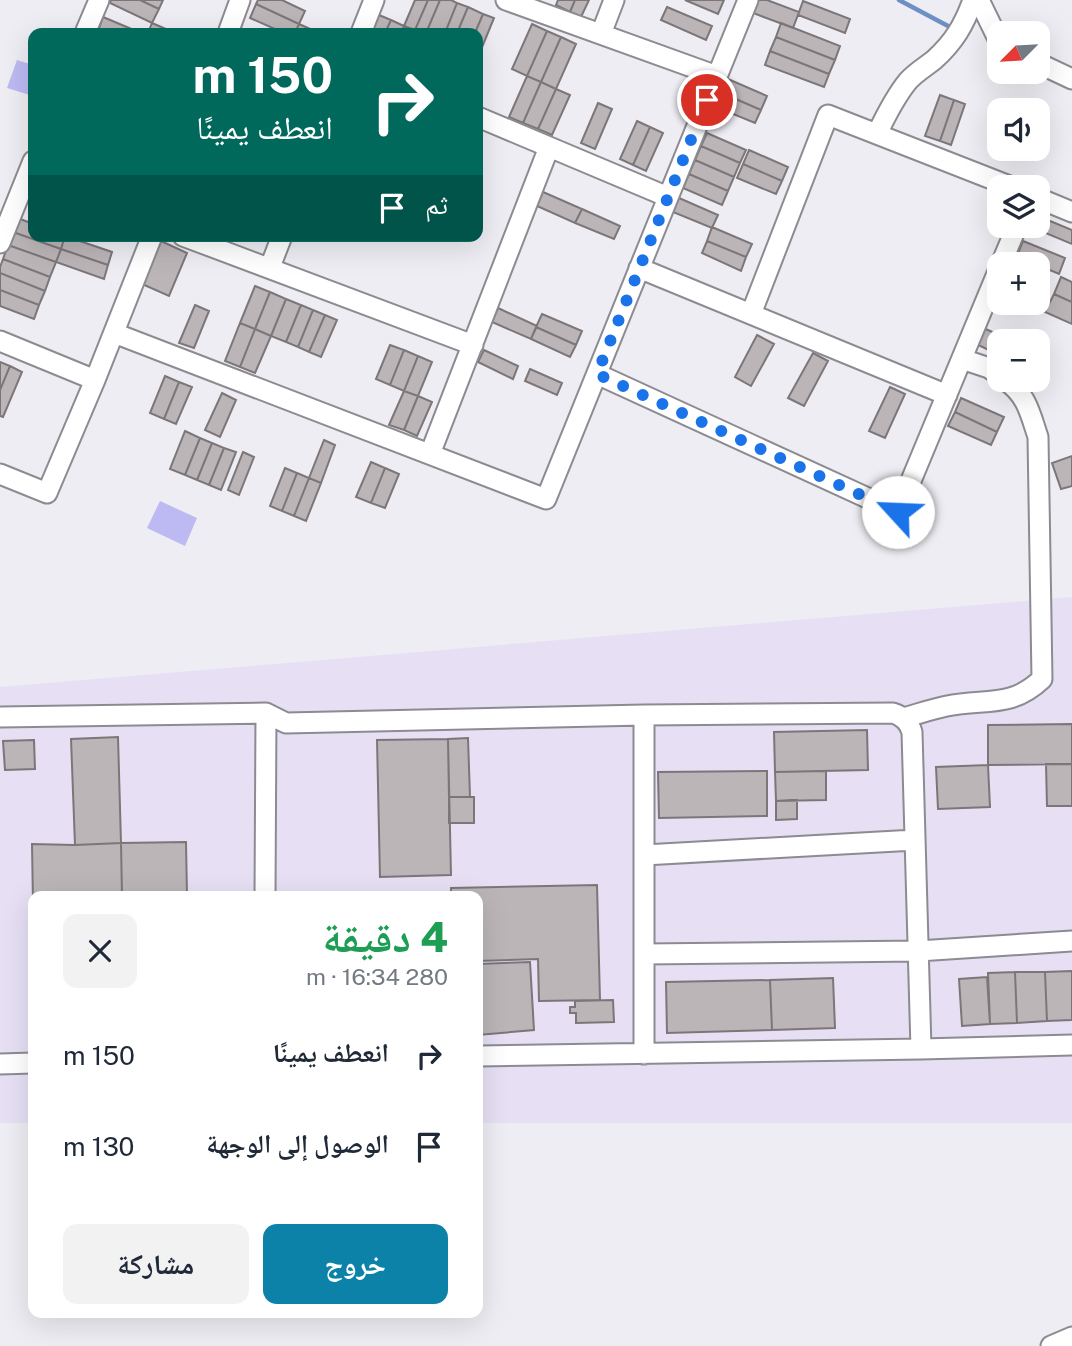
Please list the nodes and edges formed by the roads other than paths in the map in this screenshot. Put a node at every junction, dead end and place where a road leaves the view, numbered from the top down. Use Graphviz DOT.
graph roads {
  1 [pos="99,0"];
  2 [pos="240,0"];
  3 [pos="374,0"];
  4 [pos="506,0"];
  5 [pos="614,0"];
  6 [pos="748,0"];
  7 [pos="973,0"];
  8 [pos="979,0"];
  9 [pos="989,21"];
  10 [pos="87,28"];
  11 [pos="230,28"];
  12 [pos="363,28"];
  13 [pos="601,34"];
  14 [pos="1050,69"];
  15 [pos="717,76"];
  16 [pos="1072,79"];
  17 [pos="483,119"];
  18 [pos="877,134"];
  19 [pos="549,147"];
  20 [pos="28,173"];
  21 [pos="987,177"];
  22 [pos="668,197"];
  23 [pos="1050,203"];
  24 [pos="1072,212"];
  25 [pos="150,242"];
  26 [pos="200,242"];
  27 [pos="280,242"];
  28 [pos="0,243"];
  29 [pos="270,267"];
  30 [pos="639,268"];
  31 [pos="987,298"];
  32 [pos="751,314"];
  33 [pos="114,333"];
  34 [pos="0,341"];
  35 [pos="473,345"];
  36 [pos="962,359"];
  37 [pos="987,367"];
  38 [pos="597,374"];
  39 [pos="95,380"];
  40 [pos="1020,392"];
  41 [pos="947,395"];
  42 [pos="430,454"];
  43 [pos="0,474"];
  44 [pos="267,713"];
  45 [pos="644,715"];
  46 [pos="0,717"];
  47 [pos="904,718"];
  48 [pos="915,840"];
  49 [pos="644,855"];
  50 [pos="265,891"];
  51 [pos="1072,941"];
  52 [pos="918,951"];
  53 [pos="644,954"];
  54 [pos="1072,1045"];
  55 [pos="921,1049"];
  56 [pos="644,1054"];
  57 [pos="483,1056"];
  58 [pos="28,1063"];
  59 [pos="0,1064"];
  60 [pos="1072,1338"];
  61 [pos="1051,1346"];
  1 -- 10 [label="street"];
  2 -- 11 [label="street"];
  3 -- 12 [label="street"];
  4 -- 13 [label="street"];
  5 -- 13 [label="street"];
  6 -- 15 [label="street"];
  7 -- 18 [label="street"];
  8 -- 9 [label="street"];
  13 -- 15 [label="street"];
  14 -- 16 [label="street"];
  15 -- 22 [label="street"];
  17 -- 19 [label="street"];
  18 -- 21 [label="street"];
  18 -- 32 [label="street"];
  19 -- 22 [label="street"];
  19 -- 35 [label="street"];
  20 -- 28 [label="street"];
  22 -- 30 [label="street"];
  23 -- 24 [label="street"];
  25 -- 33 [label="street"];
  26 -- 29 [label="street"];
  27 -- 29 [label="street"];
  29 -- 35 [label="street"];
  30 -- 32 [label="street"];
  30 -- 38 [label="street"];
  31 -- 36 [label="street"];
  32 -- 41 [label="street"];
  33 -- 39 [label="street"];
  33 -- 42 [label="street"];
  34 -- 39 [label="street"];
  35 -- 42 [label="street"];
  36 -- 37 [label="street"];
  36 -- 41 [label="street"];
  38 -- 41 [label="street"];
  38 -- 42 [label="street"];
  39 -- 43 [label="street"];
  40 -- 47 [label="street"];
  44 -- 45 [label="street"];
  44 -- 46 [label="street"];
  44 -- 50 [label="street"];
  45 -- 47 [label="street"];
  45 -- 49 [label="street"];
  47 -- 48 [label="street"];
  48 -- 49 [label="street"];
  48 -- 52 [label="street"];
  49 -- 53 [label="street"];
  51 -- 52 [label="street"];
  52 -- 53 [label="street"];
  52 -- 55 [label="street"];
  53 -- 56 [label="street"];
  54 -- 55 [label="street"];
  55 -- 56 [label="street"];
  56 -- 57 [label="street"];
  58 -- 59 [label="street"];
  60 -- 61 [label="street"];
}
